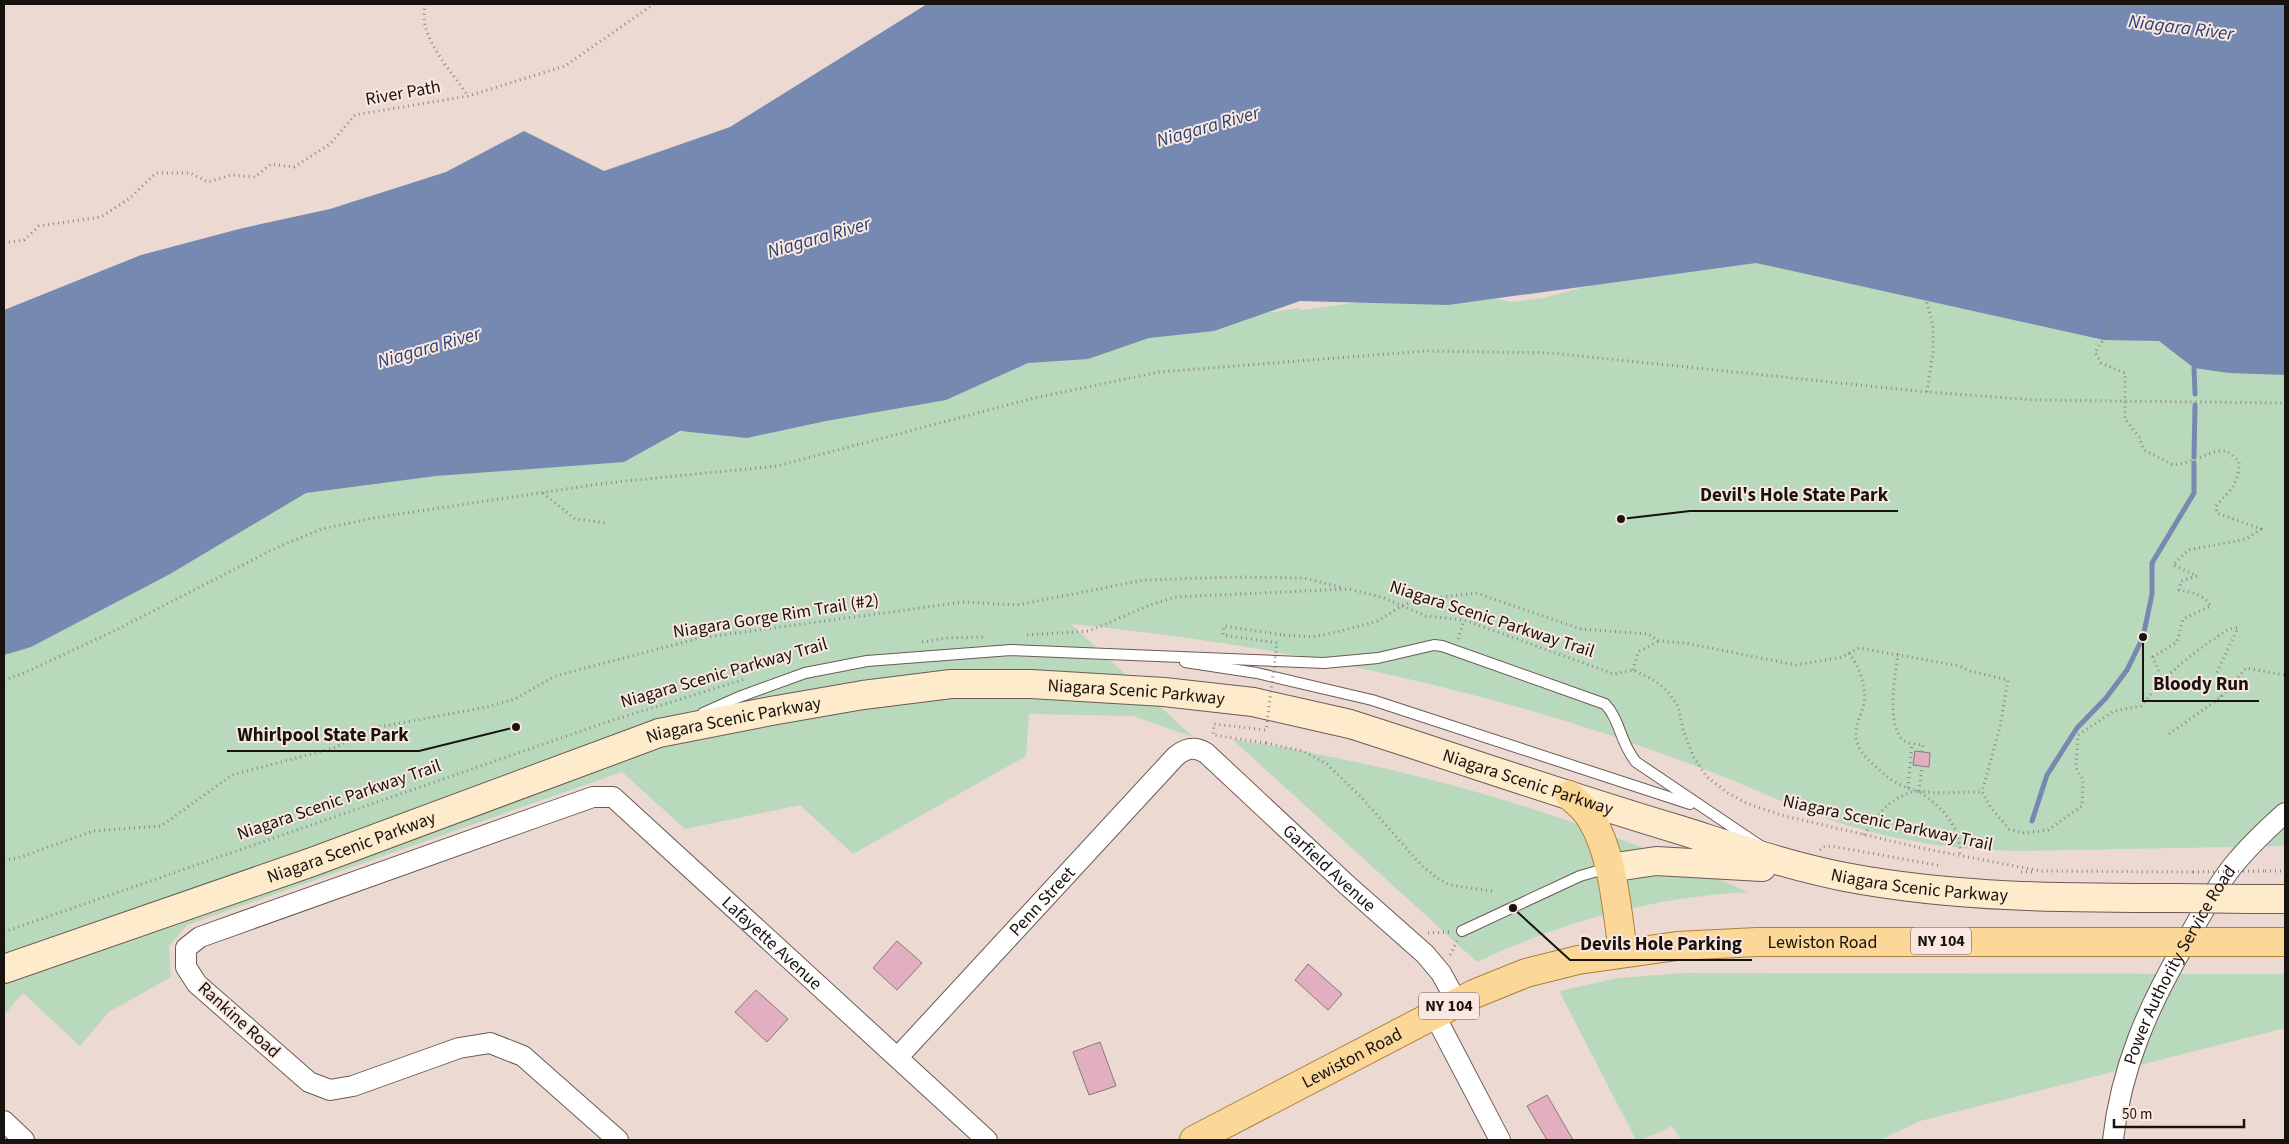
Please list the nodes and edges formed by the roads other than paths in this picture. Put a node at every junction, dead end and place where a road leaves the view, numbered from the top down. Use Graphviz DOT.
graph roads {
  1 [pos="1130,654"];
  2 [pos="659,733"];
  3 [pos="1189,749"];
  4 [pos="1569,795"];
  5 [pos="1703,808"];
  6 [pos="2285,813"];
  7 [pos="542,814"];
  8 [pos="1785,862"];
  9 [pos="1609,868"];
  10 [pos="1815,870"];
  11 [pos="2285,899"];
  12 [pos="1462,931"];
  13 [pos="2285,942"];
  14 [pos="1623,952"];
  15 [pos="4,969"];
  16 [pos="1445,1008"];
  17 [pos="898,1057"];
  18 [pos="4,1121"];
  19 [pos="24,1140"];
  20 [pos="618,1140"];
  21 [pos="986,1140"];
  22 [pos="1194,1140"];
  23 [pos="1500,1140"];
  24 [pos="2113,1140"];
  1 -- 2 [label="lane"];
  1 -- 5 [label="lane"];
  1 -- 5 [label="lane"];
  2 -- 4 [label="main road, Niagara Scenic Parkway"];
  2 -- 15 [label="main road, Niagara Scenic Parkway"];
  3 -- 16 [label="street, Garfield Avenue"];
  3 -- 17 [label="street, Penn Street"];
  4 -- 8 [label="main road, Niagara Scenic Parkway"];
  4 -- 9 [label="main road"];
  5 -- 8 [label="lane"];
  6 -- 24 [label="street, Power Authority Service Road"];
  7 -- 17 [label="street, Lafayette Avenue"];
  7 -- 20 [label="street, Rankine Road"];
  8 -- 10 [label="main road, Niagara Scenic Parkway"];
  9 -- 10 [label="main road"];
  9 -- 12 [label="lane"];
  9 -- 14 [label="main road"];
  10 -- 11 [label="main road, Niagara Scenic Parkway, bridge"];
  13 -- 14 [label="main road, Lewiston Road / NY 104, bridge"];
  14 -- 16 [label="main road, Lewiston Road / NY 104"];
  16 -- 22 [label="main road, Lewiston Road / NY 104"];
  16 -- 23 [label="street, Garfield Avenue"];
  17 -- 21 [label="street, Lafayette Avenue"];
  18 -- 19 [label="street"];
}
